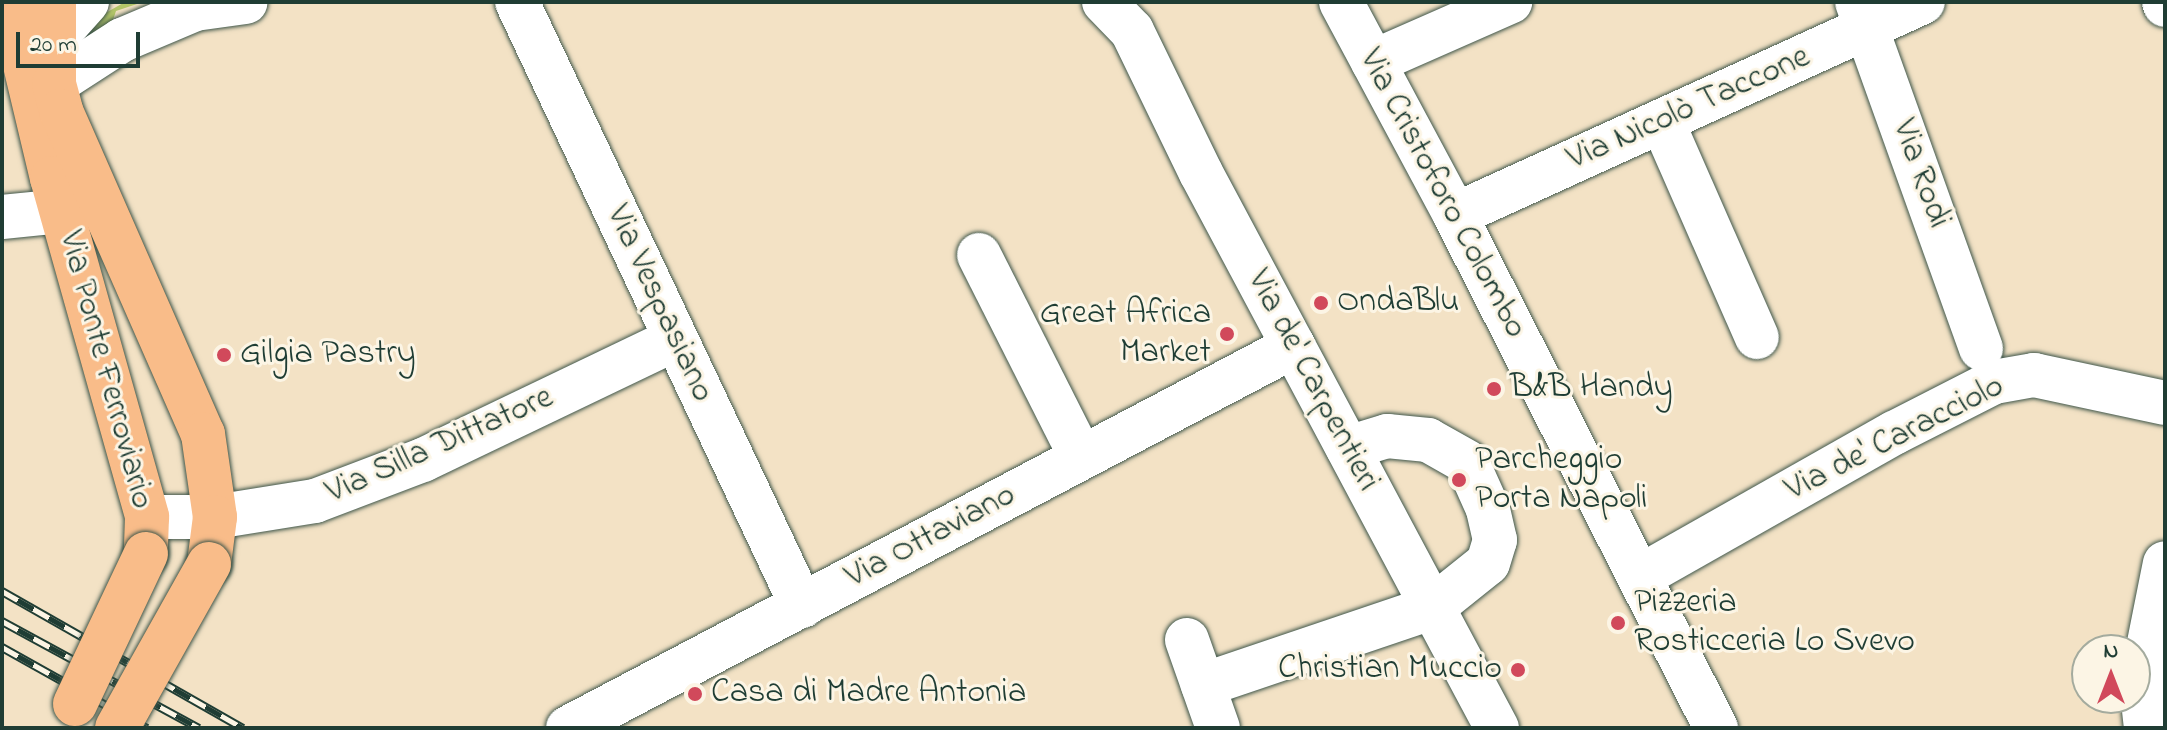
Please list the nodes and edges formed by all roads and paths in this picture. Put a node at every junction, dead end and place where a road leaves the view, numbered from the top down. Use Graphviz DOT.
graph roads {
  1 [pos="10,2"];
  2 [pos="87,2"];
  3 [pos="246,2"];
  4 [pos="517,2"];
  5 [pos="1341,2"];
  6 [pos="1510,2"];
  7 [pos="1923,2"];
  8 [pos="1124,12"];
  9 [pos="1862,15"];
  10 [pos="54,21"];
  11 [pos="1373,62"];
  12 [pos="54,84"];
  13 [pos="1662,121"];
  14 [pos="61,211"];
  15 [pos="1455,215"];
  16 [pos="2,217"];
  17 [pos="979,255"];
  18 [pos="1757,337"];
  19 [pos="675,339"];
  20 [pos="1294,346"];
  21 [pos="1981,348"];
  22 [pos="2165,403"];
  23 [pos="1348,448"];
  24 [pos="206,453"];
  25 [pos="1081,457"];
  26 [pos="136,473"];
  27 [pos="215,517"];
  28 [pos="147,536"];
  29 [pos="2165,563"];
  30 [pos="1641,576"];
  31 [pos="802,606"];
  32 [pos="1433,607"];
  33 [pos="1187,640"];
  34 [pos="1203,685"];
  35 [pos="75,716"];
  36 [pos="117,728"];
  37 [pos="568,728"];
  38 [pos="1218,728"];
  39 [pos="1497,728"];
  40 [pos="1716,728"];
  41 [pos="2146,728"];
  1 -- 14 [label="main road, Via Ponte Ferroviario"];
  2 -- 10 [label="street, Via Ponte Ferroviario"];
  3 -- 12 [label="street"];
  4 -- 19 [label="street, Via Vespasiano"];
  5 -- 11 [label="street, Via Cristoforo Colombo"];
  6 -- 11 [label="street"];
  7 -- 9 [label="street, Via Nicolò Taccone"];
  8 -- 20 [label="street, Via de' Carpentieri"];
  9 -- 13 [label="street, Via Nicolò Taccone"];
  9 -- 21 [label="street, Via Rodi"];
  10 -- 12 [label="main road, Via Ponte Ferroviario"];
  11 -- 15 [label="street, Via Cristoforo Colombo"];
  12 -- 24 [label="main road, Via Ponte Ferroviario"];
  13 -- 15 [label="street, Via Nicolò Taccone"];
  13 -- 18 [label="street"];
  14 -- 16 [label="street"];
  14 -- 26 [label="main road, Via Ponte Ferroviario"];
  15 -- 30 [label="street, Via Cristoforo Colombo"];
  17 -- 25 [label="street"];
  19 -- 27 [label="street, Via Silla Dittatore"];
  19 -- 31 [label="street, Via Vespasiano"];
  20 -- 23 [label="street, Via de' Carpentieri"];
  20 -- 25 [label="street, Via Ottaviano"];
  22 -- 30 [label="street, Via de' Caracciolo"];
  23 -- 32 [label="street, Via de' Carpentieri"];
  23 -- 32 [label="street"];
  24 -- 26 [label="main road"];
  24 -- 27 [label="main road, Via Ponte Ferroviario"];
  25 -- 31 [label="street, Via Ottaviano"];
  26 -- 28 [label="main road, Via Ponte Ferroviario"];
  27 -- 28 [label="street, Via Silla Dittatore"];
  27 -- 36 [label="main road, Via Ponte Ferroviario, bridge"];
  28 -- 35 [label="main road, Via Ponte Ferroviario, bridge"];
  29 -- 41 [label="street"];
  30 -- 40 [label="street, Via Cristoforo Colombo"];
  31 -- 37 [label="street, Via Ottaviano"];
  32 -- 34 [label="street"];
  32 -- 39 [label="street, Via de' Carpentieri"];
  33 -- 34 [label="street"];
  34 -- 38 [label="street"];
}
